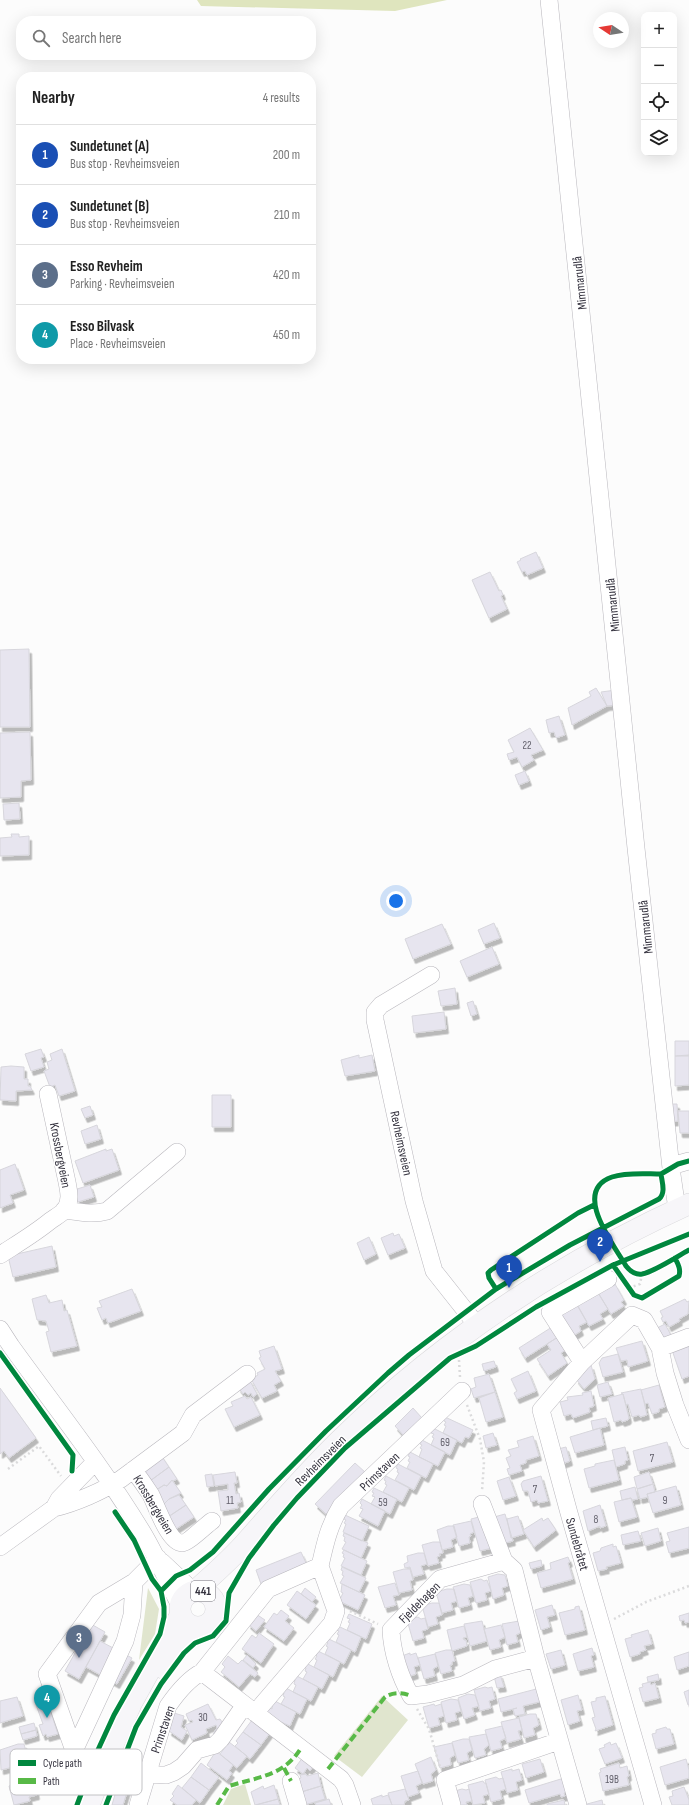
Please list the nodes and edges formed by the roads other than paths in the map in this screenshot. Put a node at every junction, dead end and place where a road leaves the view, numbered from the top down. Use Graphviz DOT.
graph roads {
  1 [pos="549,0"];
  2 [pos="431,975"];
  3 [pos="48,1094"];
  4 [pos="177,1152"];
  5 [pos="689,1161"];
  6 [pos="671,1168"];
  7 [pos="683,1207"];
  8 [pos="64,1210"];
  9 [pos="0,1255"];
  10 [pos="608,1279"];
  11 [pos="476,1324"];
  12 [pos="0,1328"];
  13 [pos="689,1337"];
  14 [pos="660,1348"];
  15 [pos="582,1362"];
  16 [pos="247,1374"];
  17 [pos="462,1391"];
  18 [pos="689,1440"];
  19 [pos="95,1462"];
  20 [pos="134,1470"];
  21 [pos="112,1485"];
  22 [pos="482,1504"];
  23 [pos="54,1508"];
  24 [pos="212,1521"];
  25 [pos="246,1542"];
  26 [pos="0,1547"];
  27 [pos="158,1558"];
  28 [pos="504,1561"];
  29 [pos="320,1566"];
  30 [pos="134,1582"];
  31 [pos="187,1600"];
  32 [pos="216,1604"];
  33 [pos="200,1627"];
  34 [pos="536,1658"];
  35 [pos="202,1672"];
  36 [pos="250,1710"];
  37 [pos="559,1741"];
  38 [pos="73,1749"];
  39 [pos="75,1749"];
  40 [pos="114,1749"];
  41 [pos="120,1749"];
  42 [pos="148,1774"];
  43 [pos="291,1781"];
  44 [pos="142,1793"];
  45 [pos="141,1795"];
  46 [pos="138,1805"];
  47 [pos="298,1805"];
  48 [pos="352,1805"];
  49 [pos="452,1805"];
  50 [pos="578,1805"];
  51 [pos="653,1805"];
  1 -- 6 [label="street, Mimmarudlå"];
  2 -- 11 [label="street, Revheimsveien"];
  3 -- 8 [label="street, Krossbergveien"];
  4 -- 8 [label="street"];
  5 -- 6 [label="street"];
  6 -- 7 [label="street, Mimmarudlå"];
  7 -- 11 [label="main road, Revheimsveien / 441"];
  8 -- 9 [label="street"];
  10 -- 15 [label="street"];
  11 -- 25 [label="main road, Revheimsveien / 441"];
  12 -- 19 [label="street, Krossbergveien"];
  13 -- 14 [label="street"];
  14 -- 15 [label="street, Sundebråtet"];
  14 -- 18 [label="street"];
  15 -- 51 [label="street, Sundebråtet"];
  16 -- 20 [label="street, Krossbergveien"];
  17 -- 29 [label="street, Primstaven"];
  19 -- 21 [label="street, Krossbergveien"];
  19 -- 23 [label="street, Krossbergveien"];
  20 -- 21 [label="street, Krossbergveien"];
  20 -- 24 [label="street, Krossbergveien"];
  21 -- 23 [label="street, Krossbergveien"];
  21 -- 27 [label="street, Krossbergveien"];
  22 -- 28 [label="street"];
  23 -- 26 [label="street, Krossbergveien"];
  25 -- 31 [label="main road, Revheimsveien / 441"];
  25 -- 32 [label="main road, Revheimsveien / 441"];
  27 -- 30 [label="street"];
  27 -- 31 [label="street, Krossbergveien"];
  28 -- 34 [label="street"];
  28 -- 34 [label="street, Fjeldehagen"];
  29 -- 35 [label="street, Primstaven"];
  29 -- 36 [label="street"];
  30 -- 38 [label="street"];
  30 -- 39 [label="street"];
  31 -- 32 [label="main road, 441"];
  31 -- 33 [label="main road, 441"];
  31 -- 40 [label="main road, Revheimsveien / 441"];
  32 -- 33 [label="main road, 441"];
  33 -- 41 [label="main road, 441"];
  34 -- 37 [label="street"];
  35 -- 36 [label="street"];
  35 -- 42 [label="street, Primstaven"];
  36 -- 42 [label="street"];
  36 -- 48 [label="street"];
  37 -- 49 [label="street"];
  37 -- 50 [label="street"];
  42 -- 44 [label="street, Primstaven"];
  43 -- 47 [label="street"];
  45 -- 46 [label="street, Primstaven"];
}
